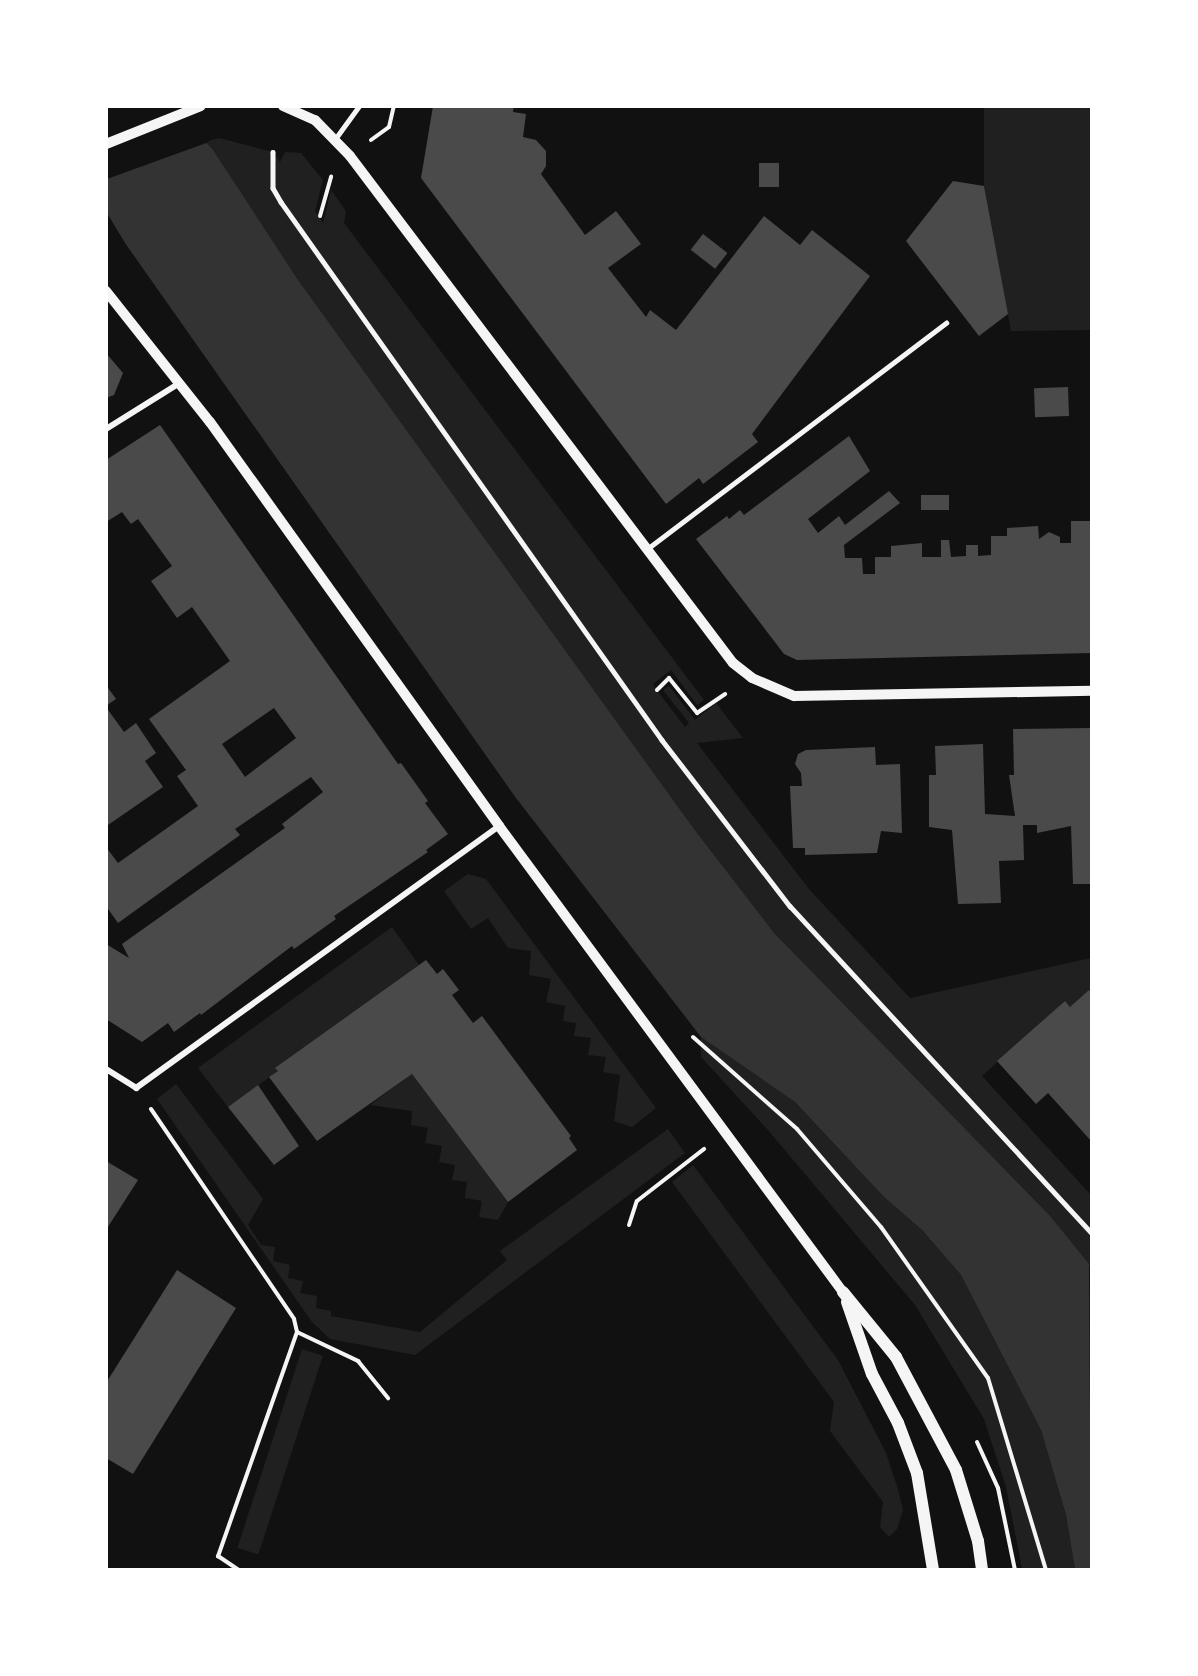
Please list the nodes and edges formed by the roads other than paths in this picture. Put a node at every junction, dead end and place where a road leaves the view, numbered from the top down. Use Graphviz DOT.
graph roads {
  1 [pos="283,106"];
  2 [pos="359,106"];
  3 [pos="200,107"];
  4 [pos="335,139"];
  5 [pos="106,144"];
  6 [pos="273,152"];
  7 [pos="106,291"];
  8 [pos="946,323"];
  9 [pos="178,384"];
  10 [pos="106,429"];
  11 [pos="646,550"];
  12 [pos="1092,691"];
  13 [pos="499,826"];
  14 [pos="106,1069"];
  15 [pos="1092,1233"];
  16 [pos="843,1292"];
  17 [pos="933,1569"];
  18 [pos="982,1569"];
  1 -- 4 [label="street"];
  2 -- 4 [label="street"];
  3 -- 5 [label="street"];
  4 -- 11 [label="street"];
  6 -- 15 [label="lane"];
  7 -- 9 [label="street"];
  8 -- 11 [label="lane"];
  9 -- 10 [label="street"];
  9 -- 13 [label="street"];
  11 -- 12 [label="street"];
  13 -- 14 [label="street"];
  13 -- 16 [label="street"];
  16 -- 17 [label="main road"];
  16 -- 18 [label="main road"];
}
